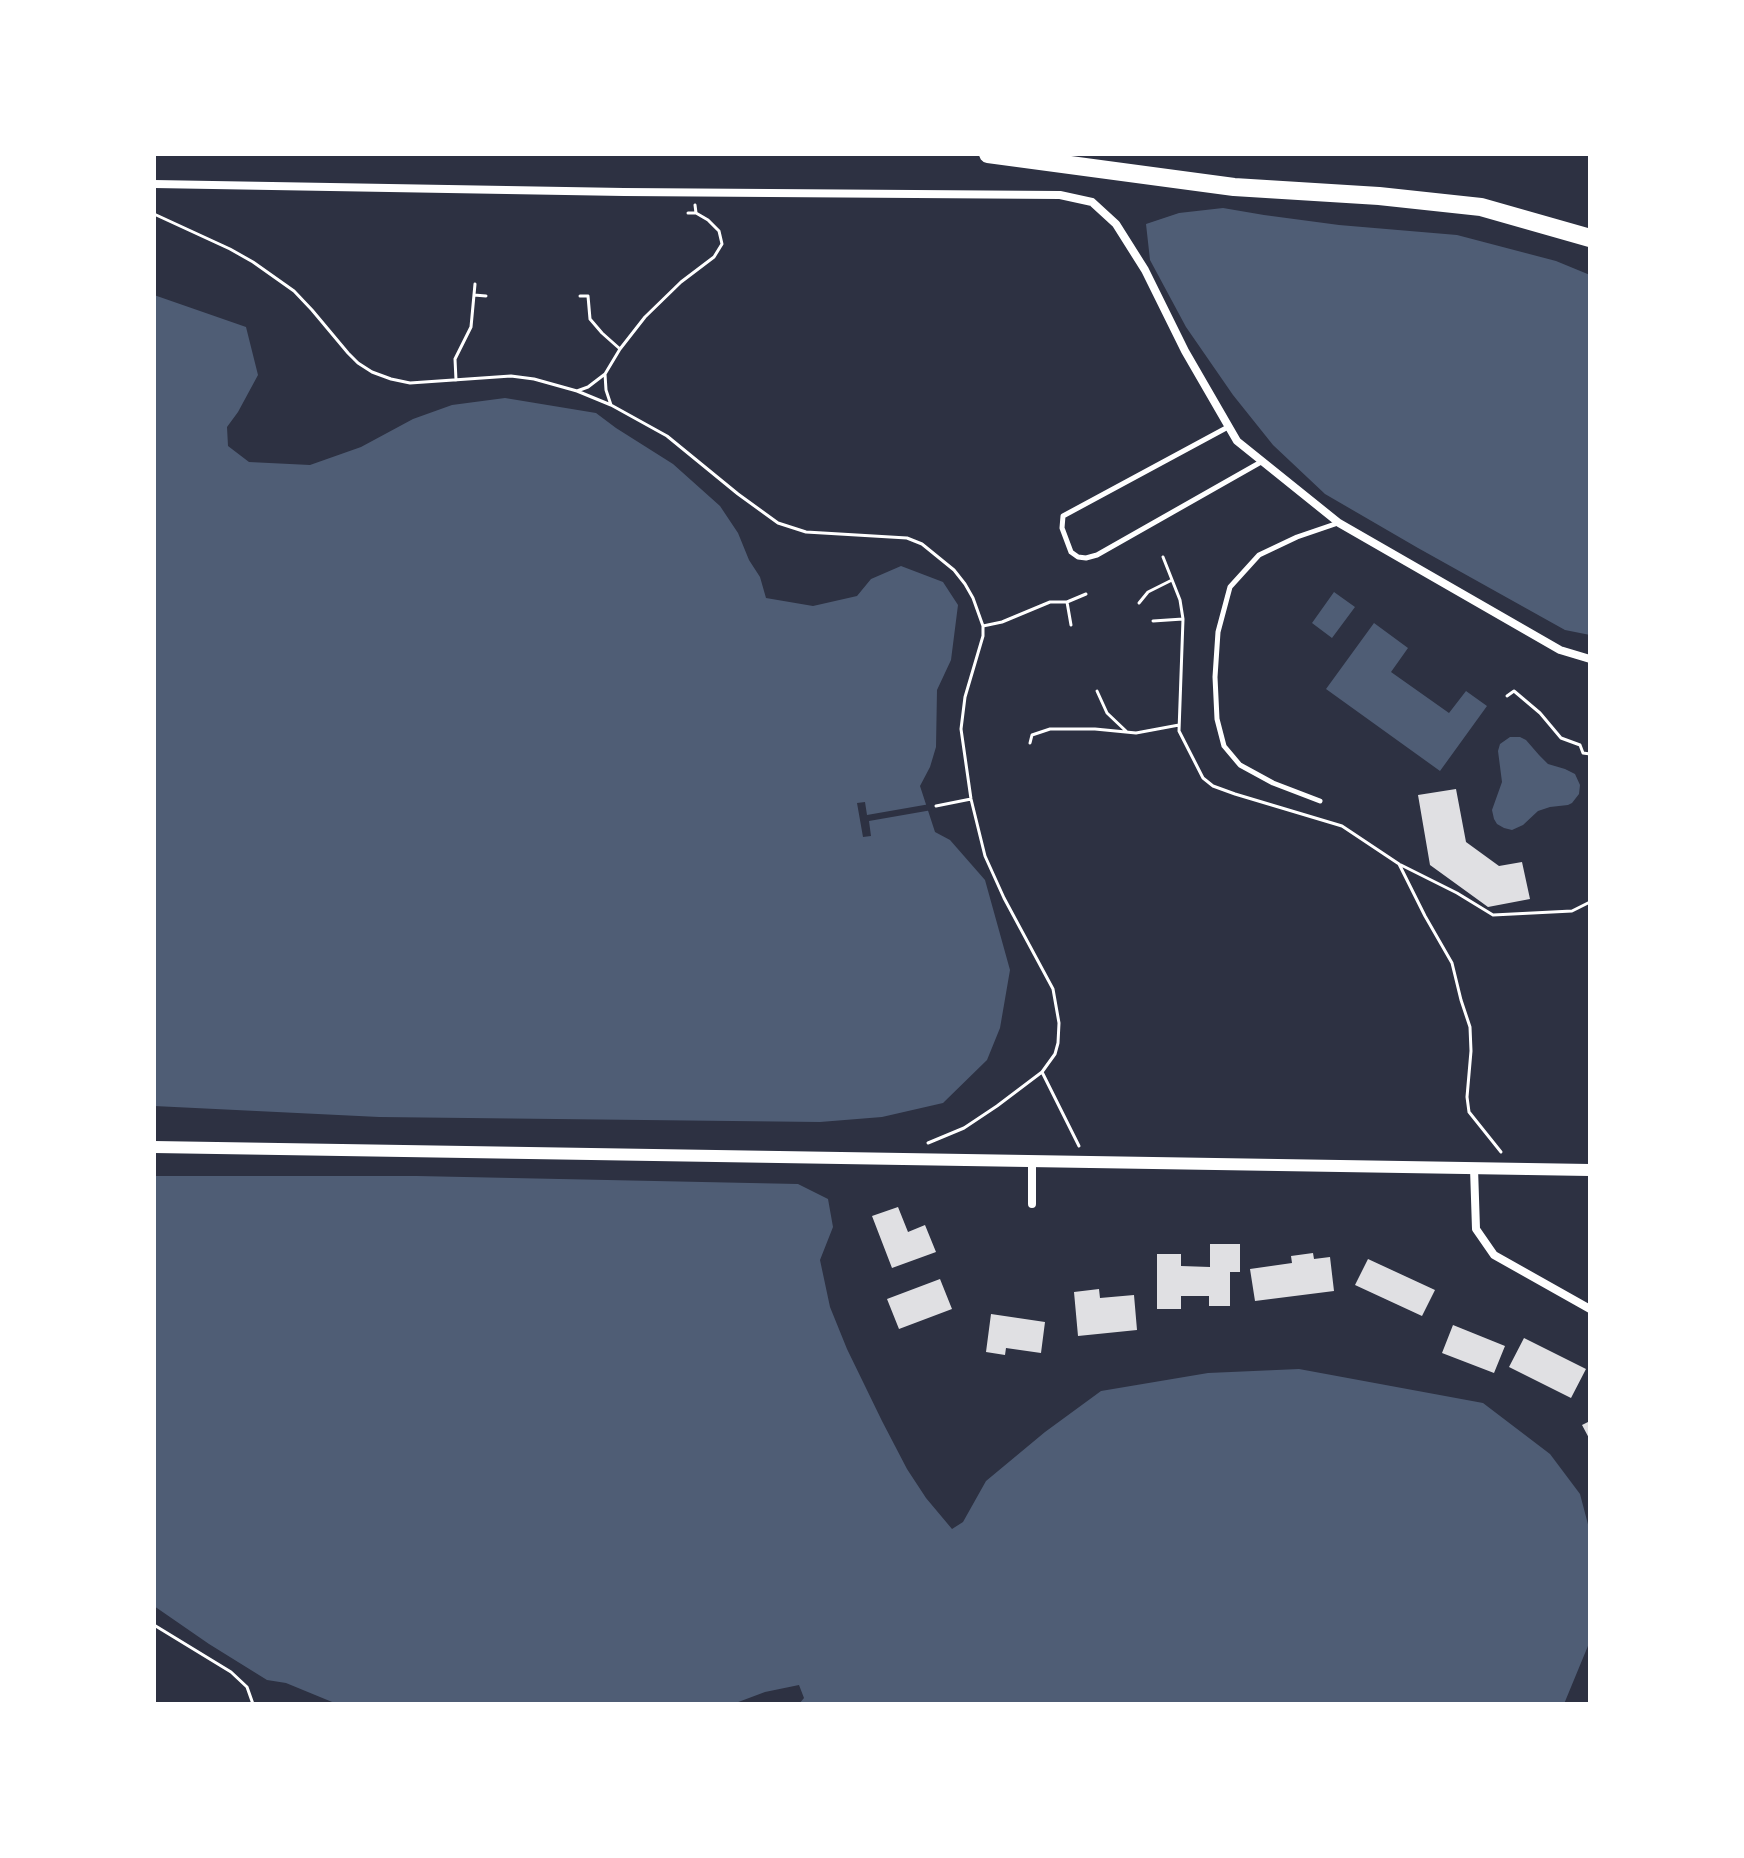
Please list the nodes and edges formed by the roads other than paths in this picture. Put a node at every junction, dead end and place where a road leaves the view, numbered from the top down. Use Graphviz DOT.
graph roads {
  1 [pos="988,154"];
  2 [pos="154,184"];
  3 [pos="1590,238"];
  4 [pos="1229,426"];
  5 [pos="1262,461"];
  6 [pos="1339,523"];
  7 [pos="1590,659"];
  8 [pos="1320,801"];
  9 [pos="154,1147"];
  10 [pos="1032,1162"];
  11 [pos="1474,1168"];
  12 [pos="1590,1170"];
  13 [pos="1032,1204"];
  14 [pos="1590,1309"];
  1 -- 3 [label="highway"];
  2 -- 4 [label="street"];
  4 -- 5 [label="street"];
  4 -- 5 [label="lane"];
  5 -- 6 [label="street"];
  6 -- 7 [label="street"];
  6 -- 8 [label="lane"];
  9 -- 10 [label="street"];
  10 -- 11 [label="street"];
  10 -- 13 [label="street"];
  11 -- 12 [label="street"];
  11 -- 14 [label="street"];
}
